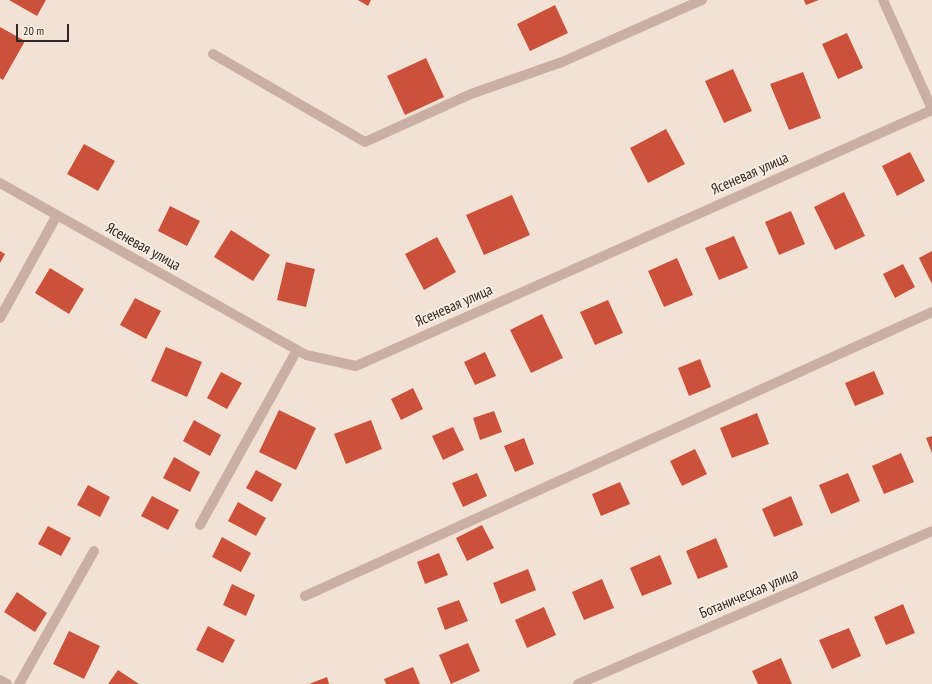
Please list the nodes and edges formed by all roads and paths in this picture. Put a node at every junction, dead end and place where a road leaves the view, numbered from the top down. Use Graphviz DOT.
graph roads {
  1 [pos="702,0"];
  2 [pos="883,0"];
  3 [pos="213,54"];
  4 [pos="932,110"];
  5 [pos="0,183"];
  6 [pos="57,215"];
  7 [pos="932,312"];
  8 [pos="0,318"];
  9 [pos="297,350"];
  10 [pos="200,525"];
  11 [pos="932,531"];
  12 [pos="94,551"];
  13 [pos="306,596"];
  14 [pos="0,680"];
  15 [pos="7,684"];
  16 [pos="19,684"];
  17 [pos="578,684"];
  1 -- 3 [label="street"];
  2 -- 4 [label="street"];
  4 -- 9 [label="street, Ясеневая улица"];
  5 -- 6 [label="street, Ясеневая улица"];
  6 -- 8 [label="street"];
  6 -- 9 [label="street, Ясеневая улица"];
  7 -- 13 [label="street"];
  9 -- 10 [label="street"];
  11 -- 17 [label="street, Ботаническая улица"];
  12 -- 16 [label="street"];
  14 -- 15 [label="street"];
}
